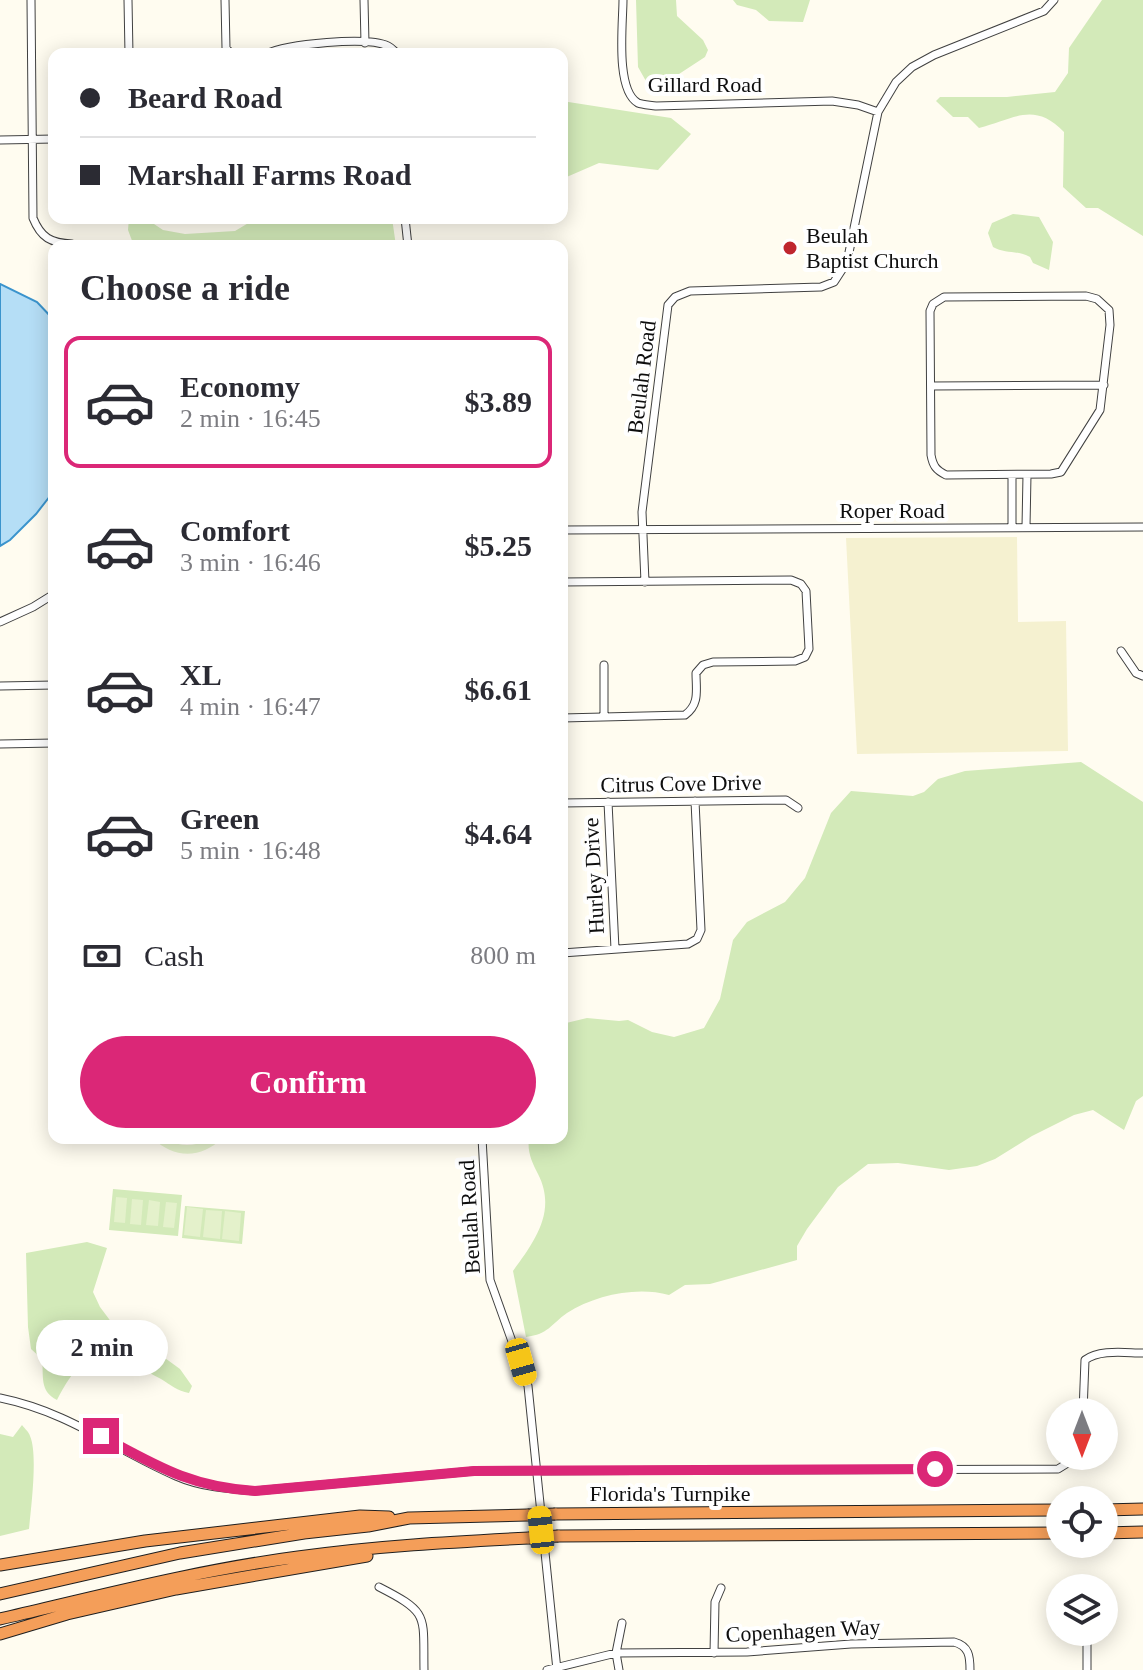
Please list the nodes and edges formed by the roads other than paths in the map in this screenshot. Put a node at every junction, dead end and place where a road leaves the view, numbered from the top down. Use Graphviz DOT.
graph roads {
  1 [pos="31,0"];
  2 [pos="128,0"];
  3 [pos="225,0"];
  4 [pos="364,0"];
  5 [pos="623,0"];
  6 [pos="1054,0"];
  7 [pos="365,43"];
  8 [pos="129,48"];
  9 [pos="226,48"];
  10 [pos="287,48"];
  11 [pos="391,48"];
  12 [pos="878,112"];
  13 [pos="33,139"];
  14 [pos="48,139"];
  15 [pos="0,140"];
  16 [pos="50,240"];
  17 [pos="1104,385"];
  18 [pos="931,386"];
  19 [pos="1012,475"];
  20 [pos="1027,475"];
  21 [pos="1012,527"];
  22 [pos="1026,527"];
  23 [pos="1143,527"];
  24 [pos="642,529"];
  25 [pos="568,530"];
  26 [pos="568,582"];
  27 [pos="645,582"];
  28 [pos="48,597"];
  29 [pos="0,622"];
  30 [pos="1121,651"];
  31 [pos="604,665"];
  32 [pos="1143,676"];
  33 [pos="48,685"];
  34 [pos="0,686"];
  35 [pos="604,717"];
  36 [pos="568,718"];
  37 [pos="48,743"];
  38 [pos="0,744"];
  39 [pos="695,801"];
  40 [pos="608,802"];
  41 [pos="568,803"];
  42 [pos="798,808"];
  43 [pos="615,949"];
  44 [pos="568,953"];
  45 [pos="482,1144"];
  46 [pos="1143,1353"];
  47 [pos="0,1398"];
  48 [pos="1084,1398"];
  49 [pos="1046,1469"];
  50 [pos="536,1471"];
  51 [pos="1143,1509"];
  52 [pos="1046,1510"];
  53 [pos="1118,1510"];
  54 [pos="409,1518"];
  55 [pos="1143,1532"];
  56 [pos="1046,1533"];
  57 [pos="1118,1533"];
  58 [pos="426,1543"];
  59 [pos="0,1565"];
  60 [pos="379,1587"];
  61 [pos="721,1588"];
  62 [pos="0,1594"];
  63 [pos="0,1619"];
  64 [pos="622,1623"];
  65 [pos="0,1634"];
  66 [pos="1087,1646"];
  67 [pos="616,1653"];
  68 [pos="714,1653"];
  69 [pos="557,1669"];
  70 [pos="424,1670"];
  71 [pos="547,1670"];
  72 [pos="619,1670"];
  73 [pos="970,1670"];
  74 [pos="1087,1670"];
  1 -- 13 [label="street"];
  2 -- 8 [label="street"];
  3 -- 9 [label="street"];
  4 -- 7 [label="street"];
  5 -- 12 [label="street, Gillard Road"];
  6 -- 12 [label="street"];
  7 -- 10 [label="street"];
  7 -- 11 [label="street"];
  12 -- 24 [label="street, Beulah Road"];
  13 -- 14 [label="street"];
  13 -- 15 [label="street"];
  13 -- 16 [label="street"];
  17 -- 18 [label="street"];
  17 -- 18 [label="street"];
  17 -- 20 [label="street"];
  18 -- 19 [label="street"];
  19 -- 20 [label="street"];
  19 -- 21 [label="street"];
  20 -- 22 [label="street"];
  21 -- 22 [label="street, Roper Road"];
  21 -- 24 [label="street, Roper Road"];
  22 -- 23 [label="street, Roper Road"];
  24 -- 25 [label="street"];
  24 -- 27 [label="street"];
  26 -- 27 [label="street"];
  27 -- 35 [label="street"];
  28 -- 29 [label="street"];
  30 -- 32 [label="street"];
  31 -- 35 [label="street"];
  33 -- 34 [label="street"];
  35 -- 36 [label="street"];
  37 -- 38 [label="street"];
  39 -- 40 [label="street, Citrus Cove Drive"];
  39 -- 42 [label="street, Citrus Cove Drive"];
  39 -- 43 [label="street"];
  40 -- 41 [label="street, Citrus Cove Drive"];
  40 -- 43 [label="street, Hurley Drive"];
  43 -- 44 [label="street"];
  45 -- 50 [label="street, Beulah Road"];
  46 -- 48 [label="street"];
  47 -- 50 [label="street"];
  49 -- 50 [label="street"];
  50 -- 69 [label="street, Beulah Road"];
  51 -- 53 [label="highway"];
  52 -- 54 [label="highway, Florida's Turnpike, bridge"];
  54 -- 59 [label="highway"];
  54 -- 62 [label="highway, Florida's Turnpike"];
  55 -- 57 [label="highway"];
  56 -- 58 [label="highway, Florida's Turnpike, bridge"];
  58 -- 63 [label="highway, Florida's Turnpike"];
  58 -- 65 [label="highway"];
  60 -- 70 [label="street"];
  61 -- 68 [label="street"];
  64 -- 67 [label="street"];
  66 -- 74 [label="street"];
  67 -- 68 [label="street, Copenhagen Way"];
  67 -- 69 [label="street, Copenhagen Way"];
  67 -- 72 [label="street"];
  68 -- 73 [label="street, Copenhagen Way"];
  69 -- 71 [label="street, Copenhagen Way"];
}
